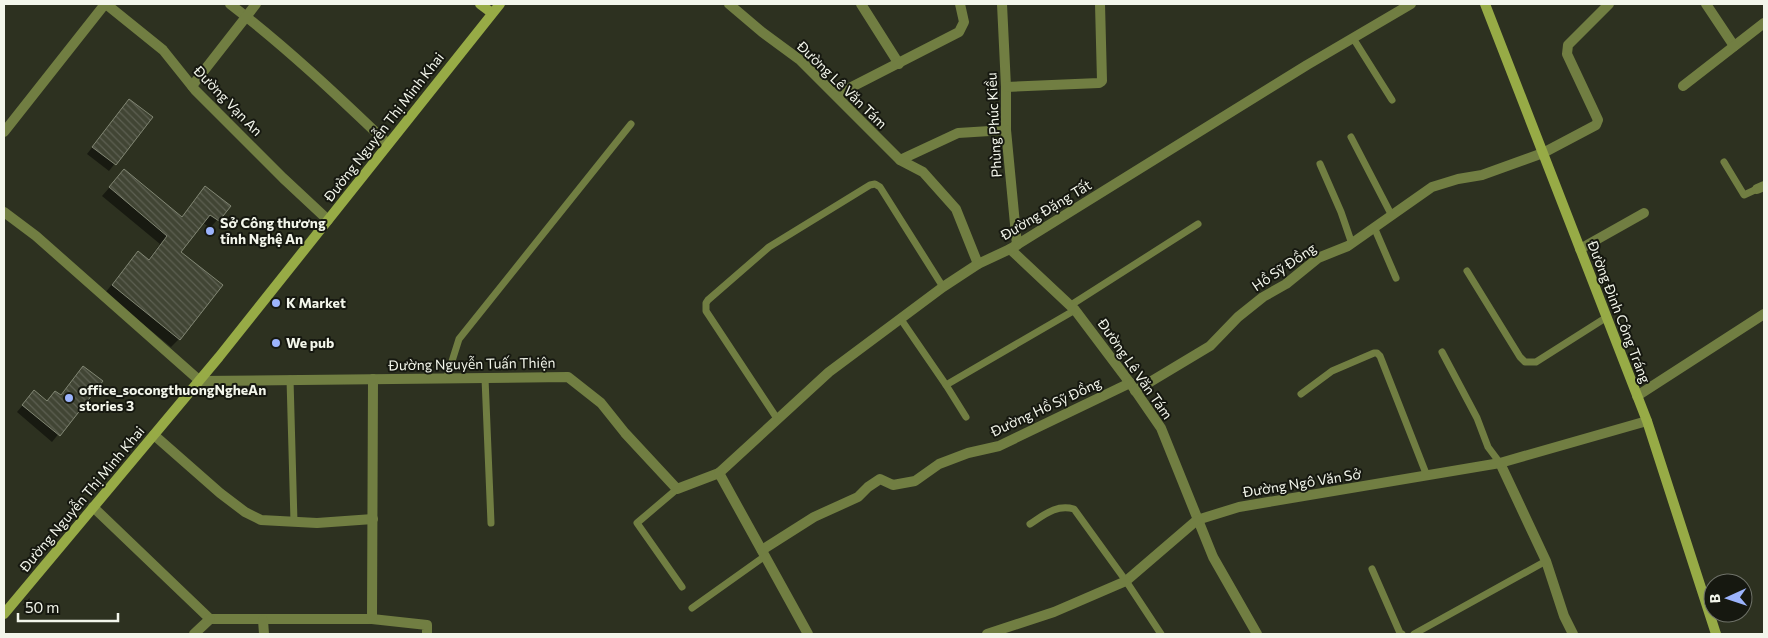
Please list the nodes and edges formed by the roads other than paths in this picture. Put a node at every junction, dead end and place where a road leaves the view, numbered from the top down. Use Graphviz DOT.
graph roads {
  1 [pos="105,4"];
  2 [pos="230,4"];
  3 [pos="256,4"];
  4 [pos="480,4"];
  5 [pos="500,4"];
  6 [pos="729,4"];
  7 [pos="861,4"];
  8 [pos="960,4"];
  9 [pos="1002,4"];
  10 [pos="1100,4"];
  11 [pos="1411,4"];
  12 [pos="1485,4"];
  13 [pos="1609,4"];
  14 [pos="1706,4"];
  15 [pos="492,13"];
  16 [pos="246,16"];
  17 [pos="1764,23"];
  18 [pos="1353,38"];
  19 [pos="1734,46"];
  20 [pos="899,64"];
  21 [pos="192,86"];
  22 [pos="1683,86"];
  23 [pos="1006,87"];
  24 [pos="836,96"];
  25 [pos="1392,100"];
  26 [pos="631,124"];
  27 [pos="1006,130"];
  28 [pos="4,132"];
  29 [pos="1351,137"];
  30 [pos="388,144"];
  31 [pos="1543,153"];
  32 [pos="900,160"];
  33 [pos="1724,162"];
  34 [pos="1320,164"];
  35 [pos="1761,187"];
  36 [pos="4,212"];
  37 [pos="1644,212"];
  38 [pos="1392,216"];
  39 [pos="328,220"];
  40 [pos="1198,224"];
  41 [pos="1374,227"];
  42 [pos="1352,244"];
  43 [pos="1013,247"];
  44 [pos="1580,249"];
  45 [pos="978,264"];
  46 [pos="1467,271"];
  47 [pos="1396,278"];
  48 [pos="943,287"];
  49 [pos="1073,308"];
  50 [pos="1764,314"];
  51 [pos="900,318"];
  52 [pos="1607,318"];
  53 [pos="1442,352"];
  54 [pos="447,377"];
  55 [pos="485,378"];
  56 [pos="290,379"];
  57 [pos="373,379"];
  58 [pos="200,381"];
  59 [pos="946,385"];
  60 [pos="1133,387"];
  61 [pos="1301,394"];
  62 [pos="1637,396"];
  63 [pos="966,417"];
  64 [pos="778,420"];
  65 [pos="1647,422"];
  66 [pos="154,435"];
  67 [pos="1500,463"];
  68 [pos="719,473"];
  69 [pos="1427,476"];
  70 [pos="677,489"];
  71 [pos="93,507"];
  72 [pos="373,519"];
  73 [pos="1197,520"];
  74 [pos="294,522"];
  75 [pos="491,524"];
  76 [pos="1030,524"];
  77 [pos="764,553"];
  78 [pos="1546,560"];
  79 [pos="1372,569"];
  80 [pos="1126,581"];
  81 [pos="682,587"];
  82 [pos="692,608"];
  83 [pos="4,614"];
  84 [pos="210,619"];
  85 [pos="372,619"];
  86 [pos="263,620"];
  87 [pos="194,634"];
  88 [pos="264,634"];
  89 [pos="427,634"];
  90 [pos="807,634"];
  91 [pos="987,634"];
  92 [pos="1160,634"];
  93 [pos="1257,634"];
  94 [pos="1402,634"];
  95 [pos="1414,634"];
  96 [pos="1573,634"];
  97 [pos="1716,634"];
  1 -- 21 [label="street, Đường Vạn An"];
  1 -- 28 [label="street"];
  2 -- 16 [label="street"];
  3 -- 16 [label="street"];
  4 -- 15 [label="main road"];
  5 -- 15 [label="main road, Đường Nguyễn Thị Minh Khai"];
  6 -- 24 [label="street, Đường Lê Văn Tám"];
  7 -- 20 [label="street"];
  8 -- 20 [label="street"];
  9 -- 23 [label="street, Phùng Phúc Kiều"];
  10 -- 23 [label="street"];
  11 -- 18 [label="street, Đường Đặng Tất"];
  12 -- 31 [label="main road, Đường Đinh Công Tráng"];
  13 -- 31 [label="street, Hồ Sỹ Đồng"];
  14 -- 19 [label="street"];
  15 -- 30 [label="main road, Đường Nguyễn Thị Minh Khai"];
  16 -- 21 [label="street"];
  16 -- 30 [label="street"];
  17 -- 19 [label="street"];
  18 -- 25 [label="lane"];
  18 -- 43 [label="street, Đường Đặng Tất"];
  19 -- 22 [label="street"];
  20 -- 24 [label="street"];
  21 -- 39 [label="street, Đường Vạn An"];
  23 -- 27 [label="street, Phùng Phúc Kiều"];
  24 -- 32 [label="street, Đường Lê Văn Tám"];
  26 -- 54 [label="lane"];
  27 -- 32 [label="street"];
  27 -- 43 [label="street, Phùng Phúc Kiều"];
  29 -- 38 [label="lane"];
  30 -- 39 [label="main road, Đường Nguyễn Thị Minh Khai"];
  31 -- 38 [label="street, Hồ Sỹ Đồng"];
  31 -- 44 [label="main road, Đường Đinh Công Tráng"];
  32 -- 45 [label="street, Đường Lê Văn Tám"];
  33 -- 35 [label="lane"];
  34 -- 42 [label="lane"];
  36 -- 58 [label="street"];
  37 -- 44 [label="street"];
  38 -- 41 [label="street, Hồ Sỹ Đồng"];
  39 -- 58 [label="main road, Đường Nguyễn Thị Minh Khai"];
  40 -- 49 [label="lane"];
  41 -- 42 [label="street, Hồ Sỹ Đồng"];
  41 -- 47 [label="lane"];
  42 -- 60 [label="street, Hồ Sỹ Đồng"];
  43 -- 45 [label="street, Đường Đặng Tất"];
  43 -- 49 [label="street, Đường Lê Văn Tám"];
  44 -- 52 [label="main road, Đường Đinh Công Tráng"];
  45 -- 48 [label="street, Đường Đặng Tất"];
  46 -- 52 [label="lane"];
  48 -- 51 [label="street, Đường Đặng Tất"];
  48 -- 64 [label="lane"];
  49 -- 59 [label="lane"];
  49 -- 60 [label="street, Đường Lê Văn Tám"];
  50 -- 62 [label="street"];
  51 -- 59 [label="lane"];
  51 -- 64 [label="street, Đường Đặng Tất"];
  52 -- 62 [label="main road, Đường Đinh Công Tráng"];
  53 -- 67 [label="lane"];
  54 -- 55 [label="street, Đường Nguyễn Tuấn Thiện"];
  54 -- 57 [label="street, Đường Nguyễn Tuấn Thiện"];
  55 -- 70 [label="street, Đường Nguyễn Tuấn Thiện"];
  55 -- 75 [label="lane"];
  56 -- 57 [label="street, Đường Nguyễn Tuấn Thiện"];
  56 -- 58 [label="street, Đường Nguyễn Tuấn Thiện"];
  56 -- 74 [label="lane"];
  57 -- 72 [label="street"];
  58 -- 66 [label="main road, Đường Nguyễn Thị Minh Khai"];
  59 -- 63 [label="lane"];
  60 -- 73 [label="street, Đường Lê Văn Tám"];
  60 -- 77 [label="street, Đường Hồ Sỹ Đồng"];
  61 -- 69 [label="lane"];
  62 -- 65 [label="main road, Đường Đinh Công Tráng"];
  64 -- 68 [label="street, Đường Đặng Tất"];
  65 -- 67 [label="street, Đường Ngô Văn Sở"];
  65 -- 97 [label="main road, Đường Đinh Công Tráng"];
  66 -- 71 [label="main road, Đường Nguyễn Thị Minh Khai"];
  66 -- 74 [label="street"];
  67 -- 69 [label="street, Đường Ngô Văn Sở"];
  67 -- 78 [label="street"];
  68 -- 70 [label="street"];
  68 -- 77 [label="street"];
  69 -- 73 [label="street, Đường Ngô Văn Sở"];
  70 -- 81 [label="lane"];
  71 -- 83 [label="main road, Đường Nguyễn Thị Minh Khai"];
  71 -- 84 [label="street"];
  72 -- 74 [label="street"];
  72 -- 85 [label="street"];
  73 -- 80 [label="street, Đường Ngô Văn Sở"];
  73 -- 93 [label="street, Đường Lê Văn Tám"];
  76 -- 80 [label="lane"];
  77 -- 82 [label="lane"];
  77 -- 90 [label="street"];
  78 -- 95 [label="lane"];
  78 -- 96 [label="street"];
  79 -- 94 [label="lane"];
  80 -- 91 [label="street, Đường Ngô Văn Sở"];
  80 -- 92 [label="lane"];
  84 -- 86 [label="street"];
  84 -- 87 [label="street"];
  85 -- 86 [label="street"];
  85 -- 89 [label="street"];
  86 -- 88 [label="street"];
}
